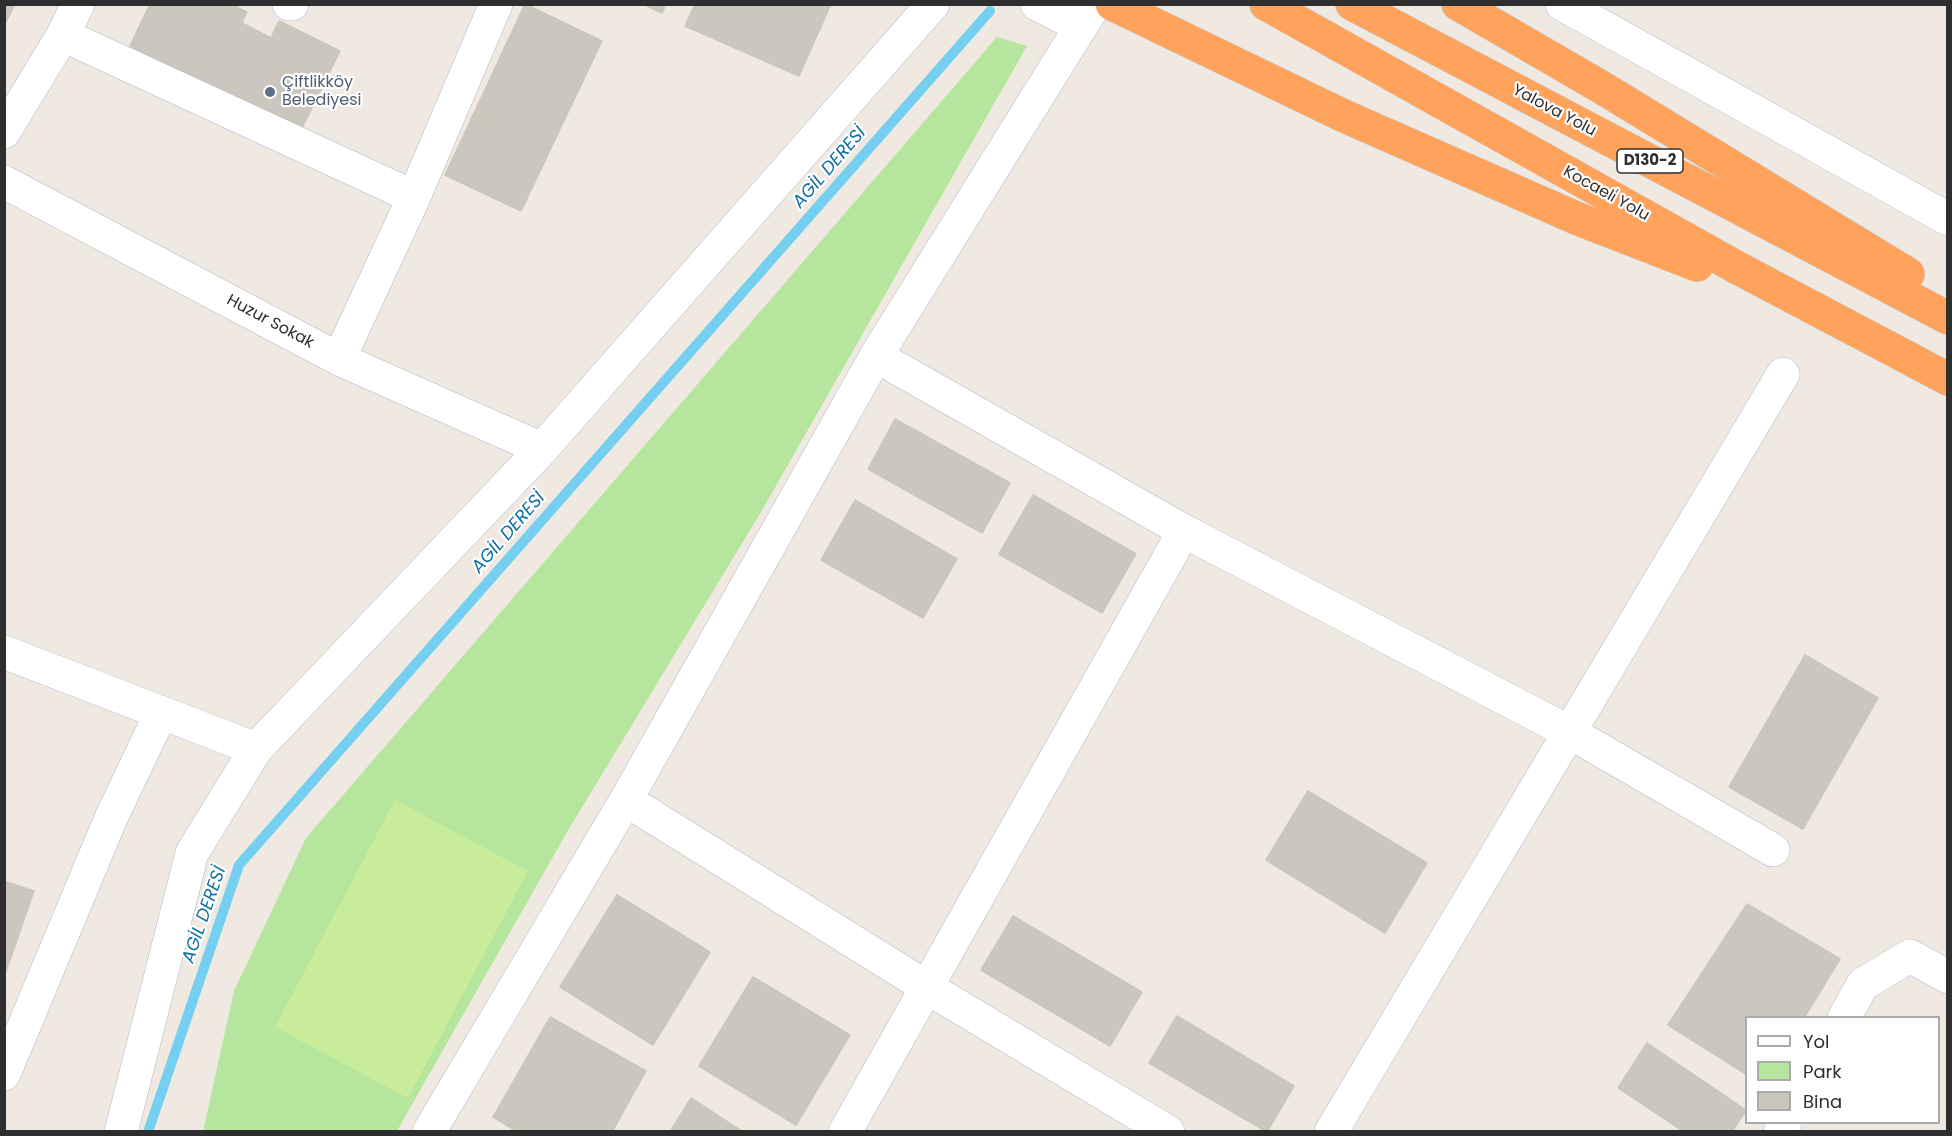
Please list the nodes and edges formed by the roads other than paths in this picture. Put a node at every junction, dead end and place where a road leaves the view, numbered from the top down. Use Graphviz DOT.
graph roads {
  1 [pos="78,4"];
  2 [pos="496,4"];
  3 [pos="933,4"];
  4 [pos="1037,4"];
  5 [pos="1112,4"];
  6 [pos="1266,4"];
  7 [pos="1352,4"];
  8 [pos="1458,4"];
  9 [pos="1562,4"];
  10 [pos="1088,15"];
  11 [pos="63,35"];
  12 [pos="4,132"];
  13 [pos="4,182"];
  14 [pos="414,197"];
  15 [pos="1947,219"];
  16 [pos="1947,298"];
  17 [pos="1822,314"];
  18 [pos="1947,318"];
  19 [pos="876,356"];
  20 [pos="339,359"];
  21 [pos="1784,374"];
  22 [pos="1947,379"];
  23 [pos="542,449"];
  24 [pos="1184,531"];
  25 [pos="4,652"];
  26 [pos="161,713"];
  27 [pos="1571,733"];
  28 [pos="256,749"];
  29 [pos="626,800"];
  30 [pos="1773,850"];
  31 [pos="1947,977"];
  32 [pos="928,988"];
  33 [pos="1845,1016"];
  34 [pos="4,1074"];
  35 [pos="121,1131"];
  36 [pos="429,1131"];
  37 [pos="845,1131"];
  38 [pos="1168,1131"];
  39 [pos="1330,1131"];
  1 -- 11 [label="street"];
  2 -- 14 [label="street"];
  3 -- 23 [label="street"];
  4 -- 10 [label="street"];
  5 -- 17 [label="highway"];
  6 -- 17 [label="highway, Kocaeli̇ Yolu / D130-2"];
  7 -- 18 [label="highway, Yalova Yolu / D130-2"];
  8 -- 16 [label="highway"];
  9 -- 15 [label="street"];
  10 -- 19 [label="street"];
  11 -- 12 [label="street"];
  11 -- 14 [label="street"];
  13 -- 20 [label="street, Huzur Sokak"];
  14 -- 20 [label="street"];
  17 -- 22 [label="highway, Kocaeli̇ Yolu / D130-2"];
  19 -- 24 [label="street"];
  19 -- 29 [label="street"];
  20 -- 23 [label="street, Huzur Sokak"];
  21 -- 27 [label="street"];
  23 -- 28 [label="street"];
  24 -- 27 [label="street"];
  24 -- 32 [label="street"];
  25 -- 26 [label="street"];
  26 -- 28 [label="street"];
  26 -- 34 [label="street"];
  27 -- 30 [label="street"];
  27 -- 39 [label="street"];
  28 -- 35 [label="street"];
  29 -- 32 [label="street"];
  29 -- 36 [label="street"];
  31 -- 33 [label="street"];
  32 -- 37 [label="street"];
  32 -- 38 [label="street"];
}
